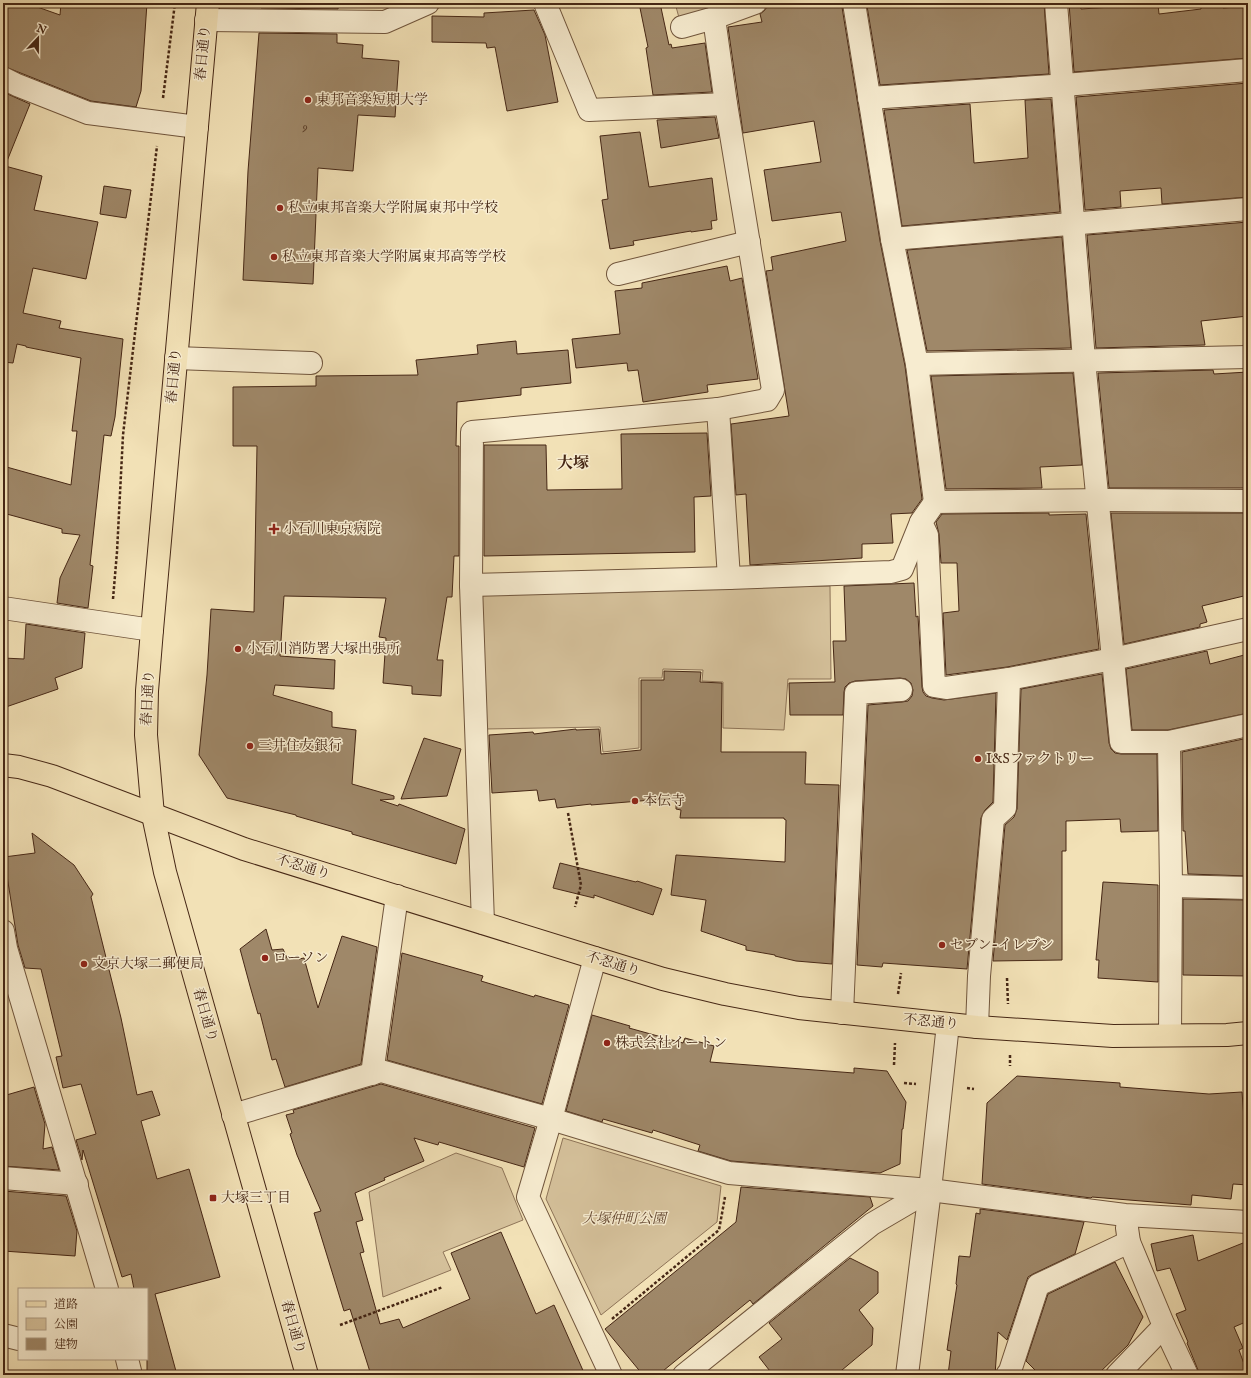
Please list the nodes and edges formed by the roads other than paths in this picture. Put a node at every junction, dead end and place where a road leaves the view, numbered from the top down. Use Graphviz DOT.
graph roads {
  1 [pos="428,3"];
  2 [pos="545,3"];
  3 [pos="755,3"];
  4 [pos="854,3"];
  5 [pos="1056,3"];
  6 [pos="207,11"];
  7 [pos="714,18"];
  8 [pos="682,27"];
  9 [pos="1248,70"];
  10 [pos="3,78"];
  11 [pos="1064,84"];
  12 [pos="869,98"];
  13 [pos="726,104"];
  14 [pos="197,127"];
  15 [pos="1248,209"];
  16 [pos="1073,224"];
  17 [pos="892,239"];
  18 [pos="749,242"];
  19 [pos="618,274"];
  20 [pos="1248,357"];
  21 [pos="176,358"];
  22 [pos="1084,360"];
  23 [pos="311,363"];
  24 [pos="917,364"];
  25 [pos="718,409"];
  26 [pos="1098,500"];
  27 [pos="1248,501"];
  28 [pos="935,502"];
  29 [pos="921,522"];
  30 [pos="729,578"];
  31 [pos="471,585"];
  32 [pos="3,608"];
  33 [pos="1248,629"];
  34 [pos="152,630"];
  35 [pos="1113,659"];
  36 [pos="1009,679"];
  37 [pos="901,690"];
  38 [pos="1248,726"];
  39 [pos="1169,742"];
  40 [pos="3,765"];
  41 [pos="153,815"];
  42 [pos="1171,886"];
  43 [pos="1248,888"];
  44 [pos="397,896"];
  45 [pos="483,923"];
  46 [pos="3,931"];
  47 [pos="595,958"];
  48 [pos="842,1013"];
  49 [pos="948,1024"];
  50 [pos="977,1027"];
  51 [pos="1248,1033"];
  52 [pos="1170,1036"];
  53 [pos="372,1074"];
  54 [pos="234,1115"];
  55 [pos="551,1119"];
  56 [pos="3,1178"];
  57 [pos="77,1184"];
  58 [pos="930,1190"];
  59 [pos="1126,1215"];
  60 [pos="1248,1222"];
  61 [pos="1129,1242"];
  62 [pos="107,1288"];
  63 [pos="1164,1326"];
  64 [pos="3,1335"];
  65 [pos="18,1339"];
  66 [pos="127,1360"];
  67 [pos="132,1375"];
  68 [pos="307,1375"];
  69 [pos="611,1375"];
  70 [pos="684,1375"];
  71 [pos="907,1375"];
  72 [pos="1007,1375"];
  73 [pos="1117,1375"];
  74 [pos="1187,1375"];
  1 -- 6 [label="street"];
  2 -- 13 [label="street"];
  3 -- 7 [label="street"];
  4 -- 12 [label="street"];
  5 -- 11 [label="street"];
  6 -- 14 [label="main road, 春日通り"];
  7 -- 8 [label="street"];
  7 -- 13 [label="street"];
  9 -- 11 [label="street"];
  10 -- 14 [label="street"];
  11 -- 12 [label="street"];
  11 -- 16 [label="street"];
  12 -- 17 [label="street"];
  13 -- 18 [label="street"];
  14 -- 21 [label="main road, 春日通り"];
  15 -- 16 [label="street"];
  16 -- 17 [label="street"];
  16 -- 22 [label="street"];
  17 -- 24 [label="street"];
  18 -- 19 [label="street"];
  18 -- 25 [label="street"];
  20 -- 22 [label="street"];
  21 -- 23 [label="street"];
  21 -- 34 [label="main road, 春日通り"];
  22 -- 24 [label="street"];
  22 -- 26 [label="street"];
  24 -- 28 [label="street"];
  25 -- 30 [label="street"];
  25 -- 31 [label="street"];
  26 -- 27 [label="street"];
  26 -- 28 [label="street"];
  26 -- 35 [label="street"];
  28 -- 29 [label="street"];
  29 -- 30 [label="street"];
  29 -- 36 [label="street"];
  30 -- 31 [label="street"];
  31 -- 45 [label="street"];
  32 -- 34 [label="street"];
  33 -- 35 [label="street"];
  34 -- 41 [label="main road, 春日通り"];
  35 -- 36 [label="street"];
  35 -- 39 [label="street"];
  36 -- 50 [label="street"];
  37 -- 48 [label="street"];
  38 -- 39 [label="street"];
  39 -- 42 [label="street"];
  40 -- 41 [label="main road, 不忍通り"];
  41 -- 44 [label="main road, 不忍通り"];
  41 -- 54 [label="main road, 春日通り"];
  42 -- 43 [label="street"];
  42 -- 52 [label="street"];
  44 -- 45 [label="main road, 不忍通り"];
  44 -- 53 [label="street"];
  45 -- 47 [label="main road, 不忍通り"];
  46 -- 57 [label="street"];
  47 -- 48 [label="main road, 不忍通り"];
  47 -- 55 [label="street"];
  48 -- 49 [label="main road, 不忍通り"];
  49 -- 50 [label="main road, 不忍通り"];
  49 -- 58 [label="street"];
  50 -- 52 [label="main road, 不忍通り"];
  51 -- 52 [label="main road, 不忍通り"];
  53 -- 54 [label="street"];
  53 -- 55 [label="street"];
  54 -- 68 [label="main road, 春日通り"];
  55 -- 58 [label="street"];
  55 -- 69 [label="street"];
  56 -- 57 [label="street"];
  57 -- 62 [label="street"];
  58 -- 59 [label="street"];
  58 -- 70 [label="street"];
  58 -- 71 [label="street"];
  59 -- 60 [label="street"];
  59 -- 61 [label="street"];
  61 -- 63 [label="street"];
  61 -- 72 [label="street"];
  63 -- 73 [label="street"];
  63 -- 74 [label="street"];
  64 -- 65 [label="street"];
  66 -- 67 [label="street"];
}
